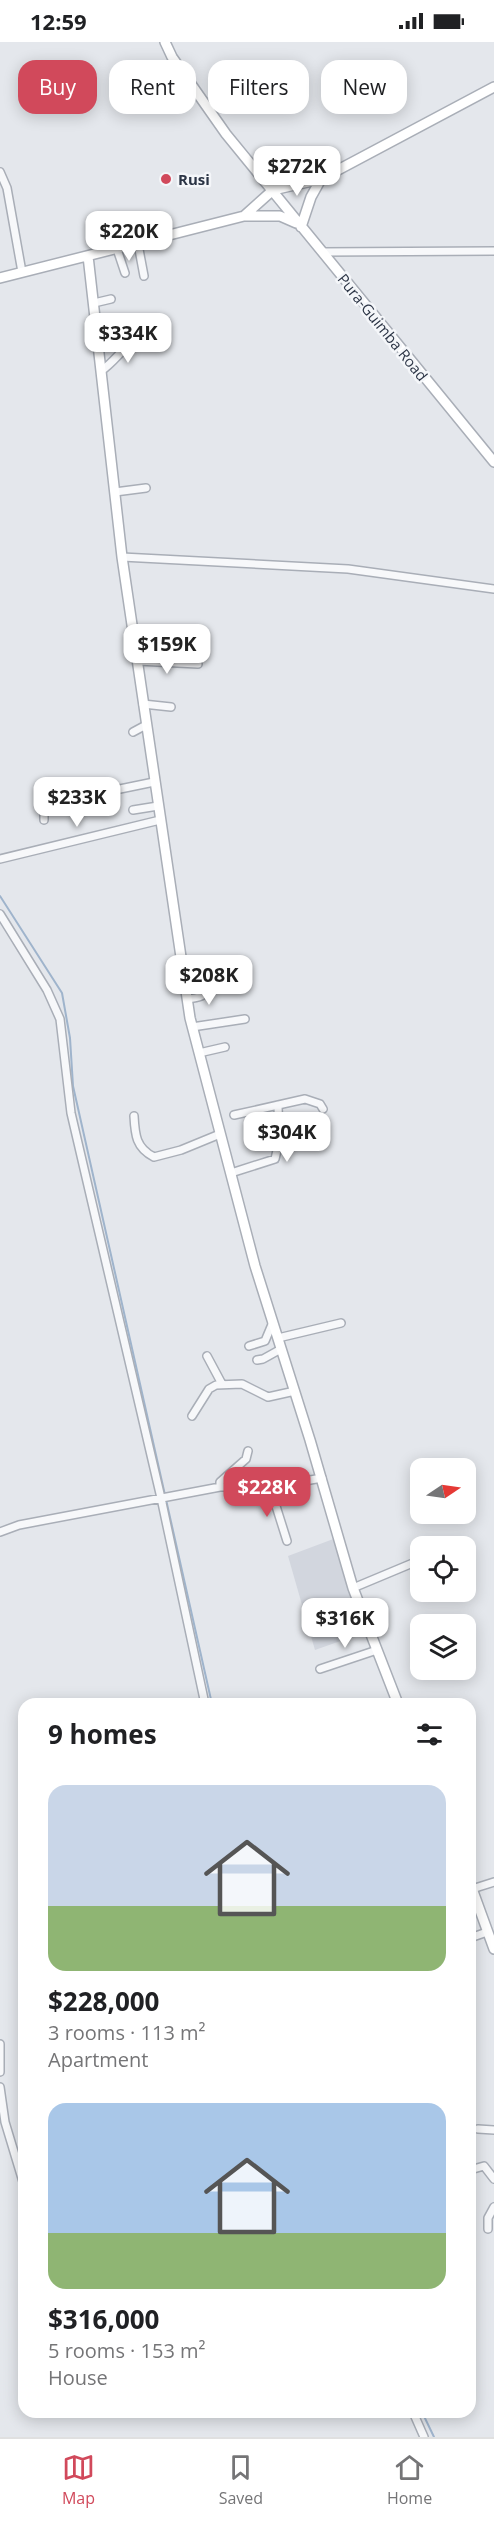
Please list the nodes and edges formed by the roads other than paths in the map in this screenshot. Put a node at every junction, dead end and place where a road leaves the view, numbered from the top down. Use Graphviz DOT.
graph roads {
  1 [pos="165,42"];
  2 [pos="494,87"];
  3 [pos="0,172"];
  4 [pos="321,179"];
  5 [pos="273,190"];
  6 [pos="244,216"];
  7 [pos="301,227"];
  8 [pos="138,244"];
  9 [pos="117,249"];
  10 [pos="494,251"];
  11 [pos="322,252"];
  12 [pos="88,256"];
  13 [pos="22,272"];
  14 [pos="125,273"];
  15 [pos="144,276"];
  16 [pos="0,278"];
  17 [pos="111,299"];
  18 [pos="94,303"];
  19 [pos="141,336"];
  20 [pos="101,371"];
  21 [pos="494,462"];
  22 [pos="146,488"];
  23 [pos="115,492"];
  24 [pos="122,557"];
  25 [pos="494,589"];
  26 [pos="137,661"];
  27 [pos="198,664"];
  28 [pos="143,704"];
  29 [pos="171,707"];
  30 [pos="146,725"];
  31 [pos="133,732"];
  32 [pos="154,782"];
  33 [pos="158,806"];
  34 [pos="133,810"];
  35 [pos="44,820"];
  36 [pos="160,820"];
  37 [pos="0,859"];
  38 [pos="0,914"];
  39 [pos="228,983"];
  40 [pos="188,999"];
  41 [pos="245,1019"];
  42 [pos="192,1027"];
  43 [pos="225,1047"];
  44 [pos="199,1053"];
  45 [pos="278,1105"];
  46 [pos="323,1110"];
  47 [pos="234,1115"];
  48 [pos="134,1116"];
  49 [pos="220,1134"];
  50 [pos="231,1173"];
  51 [pos="273,1322"];
  52 [pos="341,1323"];
  53 [pos="278,1338"];
  54 [pos="249,1346"];
  55 [pos="281,1349"];
  56 [pos="207,1356"];
  57 [pos="257,1360"];
  58 [pos="222,1384"];
  59 [pos="294,1391"];
  60 [pos="192,1416"];
  61 [pos="248,1451"];
  62 [pos="322,1479"];
  63 [pos="220,1487"];
  64 [pos="270,1487"];
  65 [pos="161,1498"];
  66 [pos="0,1532"];
  67 [pos="287,1541"];
  68 [pos="410,1564"];
  69 [pos="353,1588"];
  70 [pos="377,1650"];
  71 [pos="320,1670"];
  72 [pos="204,1698"];
  73 [pos="396,1698"];
  74 [pos="494,1882"];
  75 [pos="476,1885"];
  76 [pos="476,1900"];
  77 [pos="487,1932"];
  78 [pos="476,1936"];
  79 [pos="494,1949"];
  80 [pos="0,2044"];
  81 [pos="0,2072"];
  82 [pos="0,2087"];
  83 [pos="478,2129"];
  84 [pos="494,2130"];
  85 [pos="18,2166"];
  86 [pos="476,2168"];
  87 [pos="494,2179"];
  88 [pos="494,2207"];
  89 [pos="488,2229"];
  90 [pos="416,2418"];
  91 [pos="424,2437"];
  1 -- 5 [label="street, Pura-Guimba Road"];
  2 -- 4 [label="street"];
  3 -- 13 [label="street"];
  4 -- 5 [label="street"];
  4 -- 7 [label="street"];
  5 -- 6 [label="street"];
  5 -- 7 [label="street, Pura-Guimba Road"];
  6 -- 7 [label="street"];
  6 -- 8 [label="street"];
  7 -- 11 [label="street, Pura-Guimba Road"];
  8 -- 9 [label="street"];
  8 -- 15 [label="street"];
  9 -- 12 [label="street"];
  9 -- 14 [label="street"];
  10 -- 11 [label="street"];
  11 -- 21 [label="street, Pura-Guimba Road"];
  12 -- 13 [label="street"];
  12 -- 18 [label="street"];
  13 -- 16 [label="street"];
  17 -- 18 [label="street"];
  18 -- 20 [label="street"];
  19 -- 20 [label="street"];
  20 -- 23 [label="street"];
  22 -- 23 [label="street"];
  23 -- 24 [label="street"];
  24 -- 25 [label="street"];
  24 -- 26 [label="street"];
  26 -- 27 [label="street"];
  26 -- 28 [label="street"];
  28 -- 29 [label="street"];
  28 -- 30 [label="street"];
  30 -- 31 [label="street"];
  30 -- 32 [label="street"];
  32 -- 33 [label="street"];
  32 -- 35 [label="street"];
  33 -- 34 [label="street"];
  33 -- 36 [label="street"];
  36 -- 37 [label="street"];
  36 -- 40 [label="street"];
  38 -- 65 [label="street"];
  39 -- 40 [label="street"];
  40 -- 42 [label="street"];
  41 -- 42 [label="street"];
  42 -- 44 [label="street"];
  43 -- 44 [label="street"];
  44 -- 49 [label="street"];
  45 -- 46 [label="street"];
  45 -- 47 [label="street"];
  45 -- 50 [label="street"];
  48 -- 49 [label="street"];
  49 -- 50 [label="street"];
  50 -- 51 [label="street"];
  51 -- 53 [label="street"];
  51 -- 54 [label="street"];
  52 -- 53 [label="street"];
  53 -- 55 [label="street"];
  55 -- 57 [label="street"];
  55 -- 59 [label="street"];
  56 -- 58 [label="street"];
  58 -- 59 [label="street"];
  58 -- 60 [label="street"];
  59 -- 62 [label="street"];
  61 -- 63 [label="street"];
  62 -- 64 [label="street"];
  62 -- 69 [label="street"];
  63 -- 64 [label="street"];
  63 -- 65 [label="street"];
  64 -- 67 [label="street"];
  65 -- 66 [label="street"];
  65 -- 72 [label="street"];
  68 -- 69 [label="street"];
  69 -- 70 [label="street"];
  70 -- 71 [label="street"];
  70 -- 73 [label="street"];
  74 -- 75 [label="street"];
  76 -- 77 [label="street"];
  77 -- 78 [label="street"];
  77 -- 79 [label="street"];
  80 -- 81 [label="street"];
  82 -- 85 [label="street"];
  83 -- 84 [label="street"];
  86 -- 87 [label="street"];
  88 -- 89 [label="street"];
  90 -- 91 [label="street"];
}
